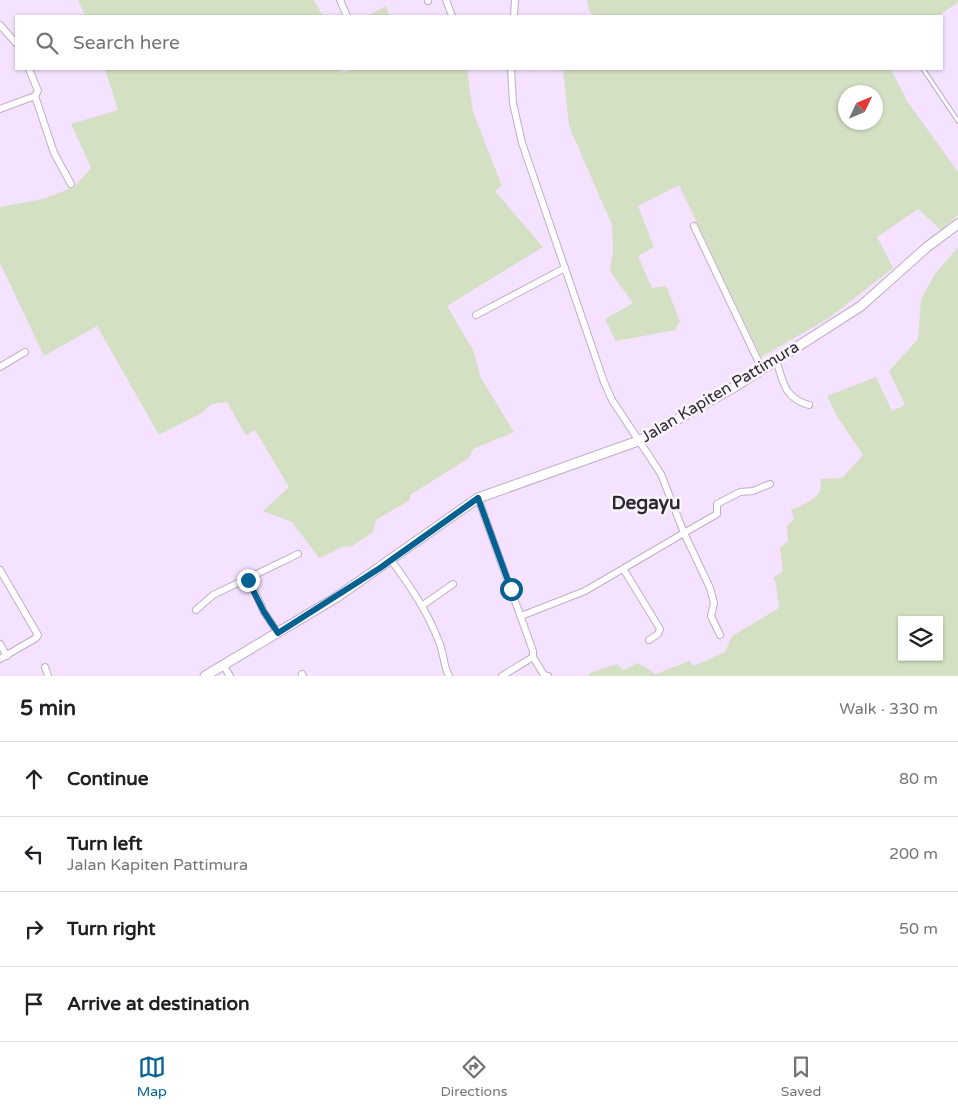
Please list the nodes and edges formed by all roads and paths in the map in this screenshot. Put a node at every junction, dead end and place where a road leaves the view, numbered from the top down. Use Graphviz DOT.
graph roads {
  1 [pos="340,0"];
  2 [pos="446,0"];
  3 [pos="347,15"];
  4 [pos="452,15"];
  5 [pos="0,25"];
  6 [pos="15,43"];
  7 [pos="29,70"];
  8 [pos="512,70"];
  9 [pos="924,70"];
  10 [pos="35,96"];
  11 [pos="0,109"];
  12 [pos="958,121"];
  13 [pos="71,184"];
  14 [pos="958,224"];
  15 [pos="694,226"];
  16 [pos="565,268"];
  17 [pos="476,315"];
  18 [pos="25,352"];
  19 [pos="776,359"];
  20 [pos="0,367"];
  21 [pos="762,369"];
  22 [pos="809,405"];
  23 [pos="641,440"];
  24 [pos="770,484"];
  25 [pos="478,498"];
  26 [pos="684,533"];
  27 [pos="298,554"];
  28 [pos="391,560"];
  29 [pos="0,570"];
  30 [pos="624,570"];
  31 [pos="248,580"];
  32 [pos="453,584"];
  33 [pos="423,605"];
  34 [pos="196,610"];
  35 [pos="521,616"];
  36 [pos="278,633"];
  37 [pos="720,635"];
  38 [pos="649,640"];
  39 [pos="0,644"];
  40 [pos="7,656"];
  41 [pos="533,657"];
  42 [pos="0,660"];
  43 [pos="223,664"];
  44 [pos="45,667"];
  45 [pos="505,675"];
  46 [pos="48,676"];
  47 [pos="205,676"];
  48 [pos="230,676"];
  49 [pos="449,676"];
  50 [pos="548,676"];
  1 -- 3 [label="street"];
  2 -- 4 [label="street"];
  5 -- 6 [label="street"];
  7 -- 10 [label="street"];
  8 -- 16 [label="street"];
  9 -- 12 [label="lane"];
  10 -- 11 [label="street"];
  10 -- 13 [label="street"];
  14 -- 19 [label="street, Jalan Kapiten Pattimura"];
  15 -- 21 [label="street"];
  16 -- 17 [label="street"];
  16 -- 23 [label="street"];
  18 -- 20 [label="street"];
  19 -- 21 [label="street, Jalan Kapiten Pattimura"];
  19 -- 22 [label="street"];
  21 -- 23 [label="street, Jalan Kapiten Pattimura"];
  23 -- 25 [label="street, Jalan Kapiten Pattimura"];
  23 -- 26 [label="street"];
  24 -- 26 [label="street"];
  25 -- 28 [label="street, Jalan Kapiten Pattimura"];
  25 -- 35 [label="street"];
  26 -- 30 [label="street"];
  26 -- 37 [label="street"];
  27 -- 31 [label="street"];
  28 -- 33 [label="street"];
  28 -- 36 [label="street, Jalan Kapiten Pattimura"];
  29 -- 40 [label="street"];
  30 -- 35 [label="street"];
  30 -- 38 [label="street"];
  31 -- 34 [label="street"];
  31 -- 36 [label="street"];
  32 -- 33 [label="street"];
  33 -- 49 [label="street"];
  35 -- 41 [label="street"];
  36 -- 43 [label="street, Jalan Kapiten Pattimura"];
  39 -- 40 [label="street"];
  40 -- 42 [label="street"];
  41 -- 45 [label="street"];
  41 -- 50 [label="street"];
  43 -- 47 [label="street, Jalan Kapiten Pattimura"];
  43 -- 48 [label="street"];
  44 -- 46 [label="street"];
}
